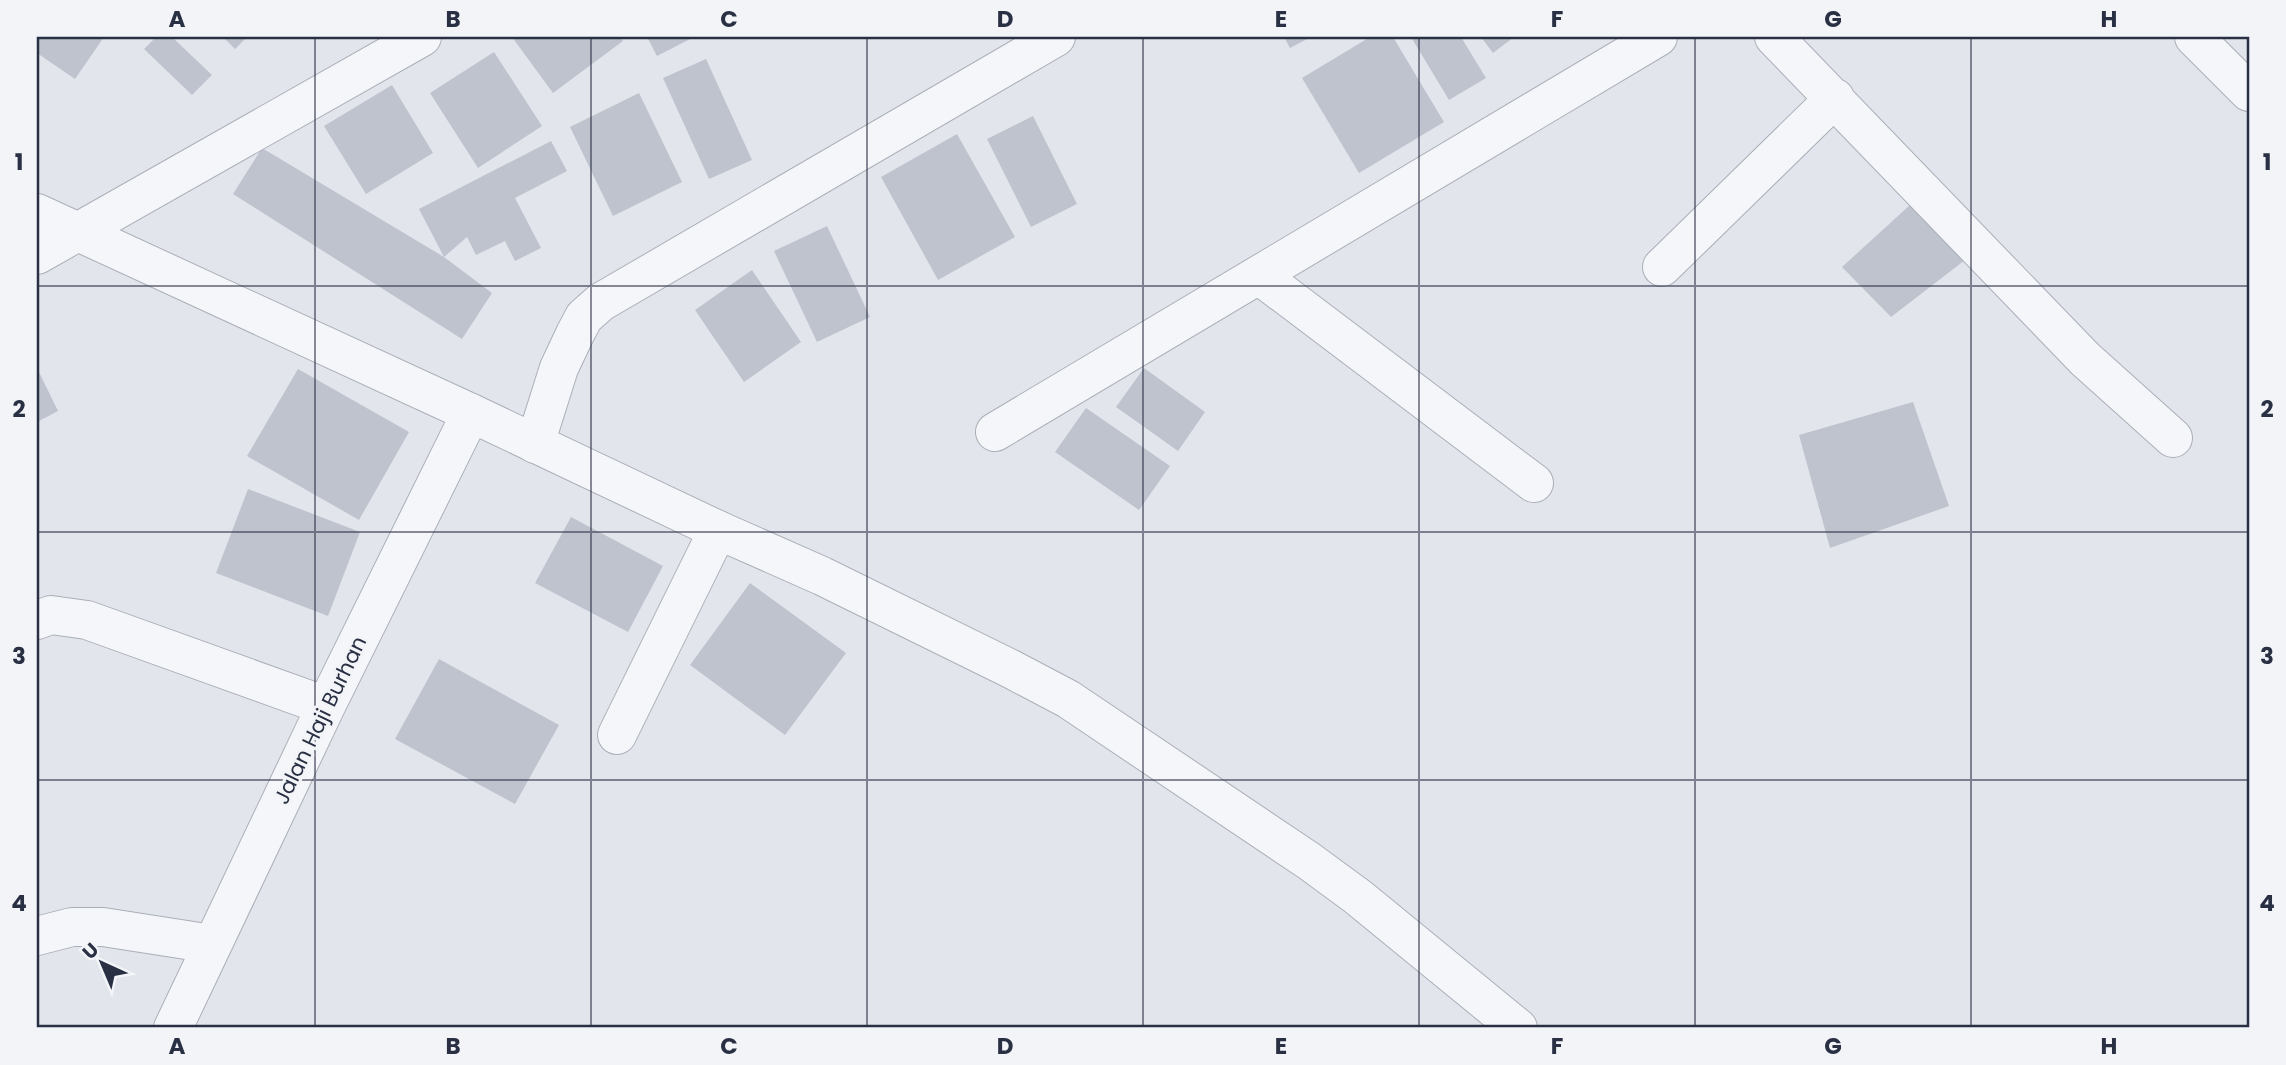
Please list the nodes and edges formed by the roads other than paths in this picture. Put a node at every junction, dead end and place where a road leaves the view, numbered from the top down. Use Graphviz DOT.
graph roads {
  1 [pos="422,37"];
  2 [pos="1056,37"];
  3 [pos="1658,37"];
  4 [pos="1774,37"];
  5 [pos="2194,37"];
  6 [pos="2249,92"];
  7 [pos="1835,98"];
  8 [pos="37,214"];
  9 [pos="78,233"];
  10 [pos="37,255"];
  11 [pos="1662,267"];
  12 [pos="1260,276"];
  13 [pos="471,413"];
  14 [pos="995,432"];
  15 [pos="2173,438"];
  16 [pos="535,444"];
  17 [pos="1534,483"];
  18 [pos="718,530"];
  19 [pos="37,620"];
  20 [pos="326,706"];
  21 [pos="617,735"];
  22 [pos="37,936"];
  23 [pos="212,944"];
  24 [pos="173,1028"];
  25 [pos="1518,1028"];
  1 -- 9 [label="street"];
  2 -- 16 [label="street"];
  3 -- 12 [label="street"];
  4 -- 7 [label="street"];
  5 -- 6 [label="street"];
  7 -- 11 [label="street"];
  7 -- 15 [label="street"];
  8 -- 9 [label="street"];
  9 -- 10 [label="street"];
  9 -- 13 [label="street"];
  12 -- 14 [label="street"];
  12 -- 17 [label="street"];
  13 -- 16 [label="street"];
  13 -- 20 [label="street, Jalan Haji Burhan"];
  16 -- 18 [label="street"];
  18 -- 21 [label="street"];
  18 -- 25 [label="street"];
  19 -- 20 [label="street"];
  20 -- 23 [label="street, Jalan Haji Burhan"];
  22 -- 23 [label="street"];
  23 -- 24 [label="street, Jalan Haji Burhan"];
}
